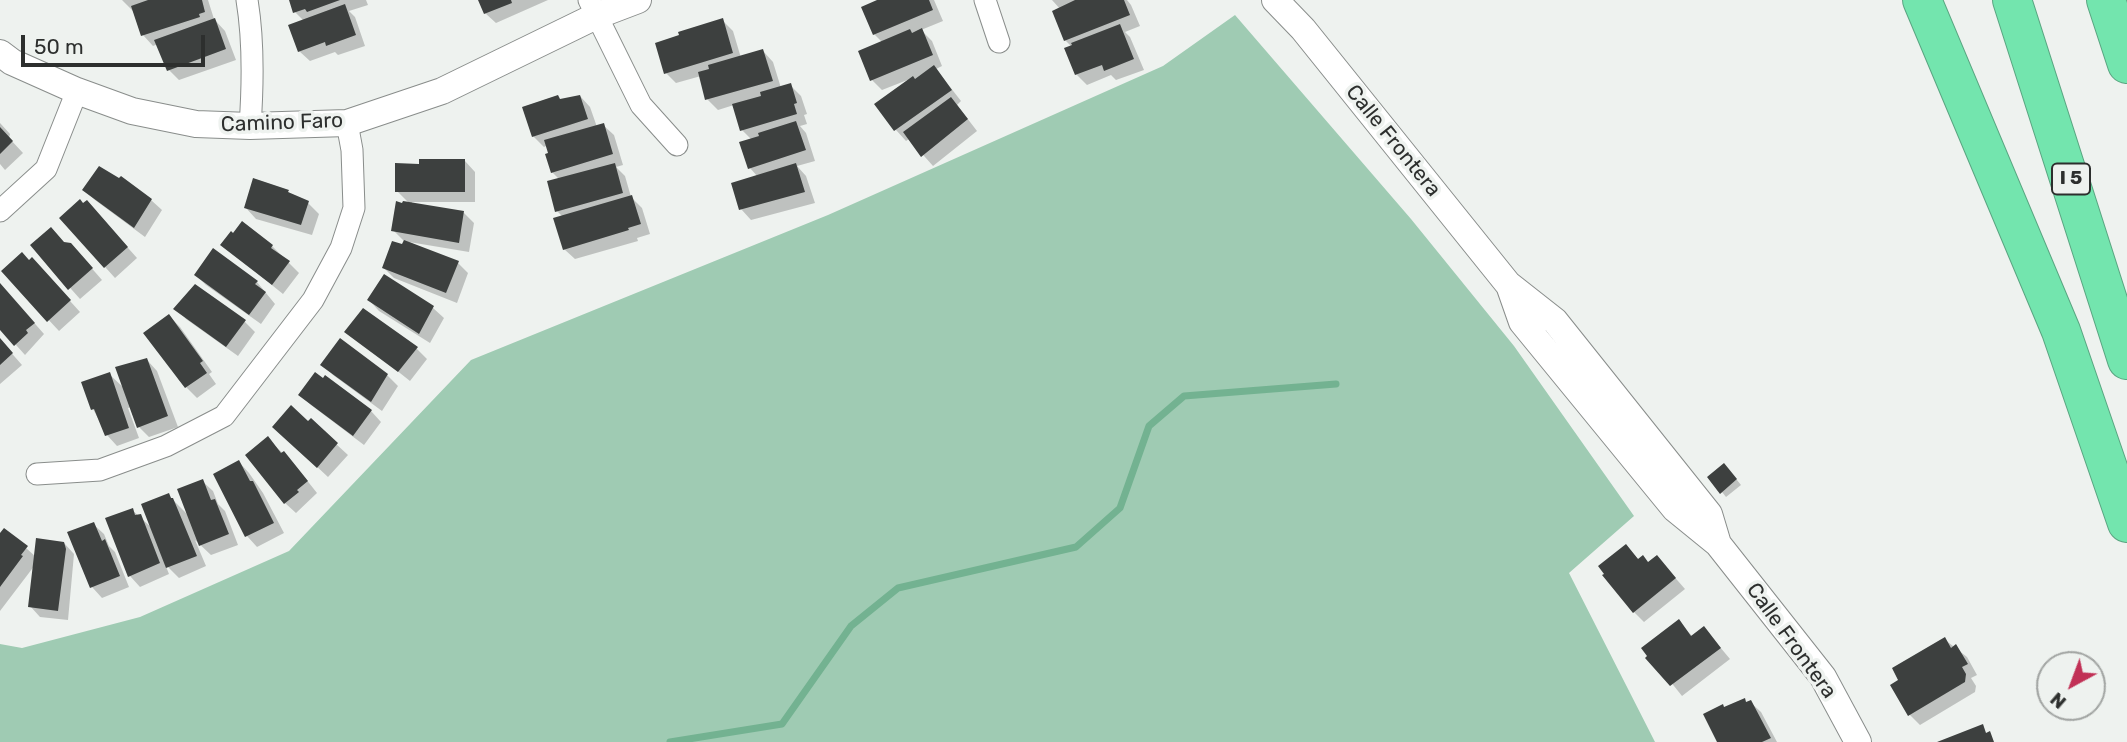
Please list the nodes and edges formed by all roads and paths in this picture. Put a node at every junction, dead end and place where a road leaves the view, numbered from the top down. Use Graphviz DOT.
graph roads {
  1 [pos="247,0"];
  2 [pos="638,0"];
  3 [pos="985,0"];
  4 [pos="1275,0"];
  5 [pos="1922,0"];
  6 [pos="2012,0"];
  7 [pos="2106,0"];
  8 [pos="592,8"];
  9 [pos="999,42"];
  10 [pos="0,53"];
  11 [pos="2127,64"];
  12 [pos="77,92"];
  13 [pos="347,123"];
  14 [pos="250,126"];
  15 [pos="677,145"];
  16 [pos="0,211"];
  17 [pos="2127,360"];
  18 [pos="37,474"];
  19 [pos="2127,523"];
  20 [pos="1858,742"];
  1 -- 14 [label="street"];
  2 -- 8 [label="street, Camino Faro"];
  3 -- 9 [label="street"];
  4 -- 20 [label="street, Calle Frontera"];
  5 -- 19 [label="highway"];
  6 -- 17 [label="highway, I 5"];
  7 -- 11 [label="highway"];
  8 -- 13 [label="street, Camino Faro"];
  8 -- 15 [label="street"];
  10 -- 12 [label="street, Camino Faro"];
  12 -- 14 [label="street, Camino Faro"];
  12 -- 16 [label="street"];
  13 -- 14 [label="street, Camino Faro"];
  13 -- 18 [label="street"];
}
